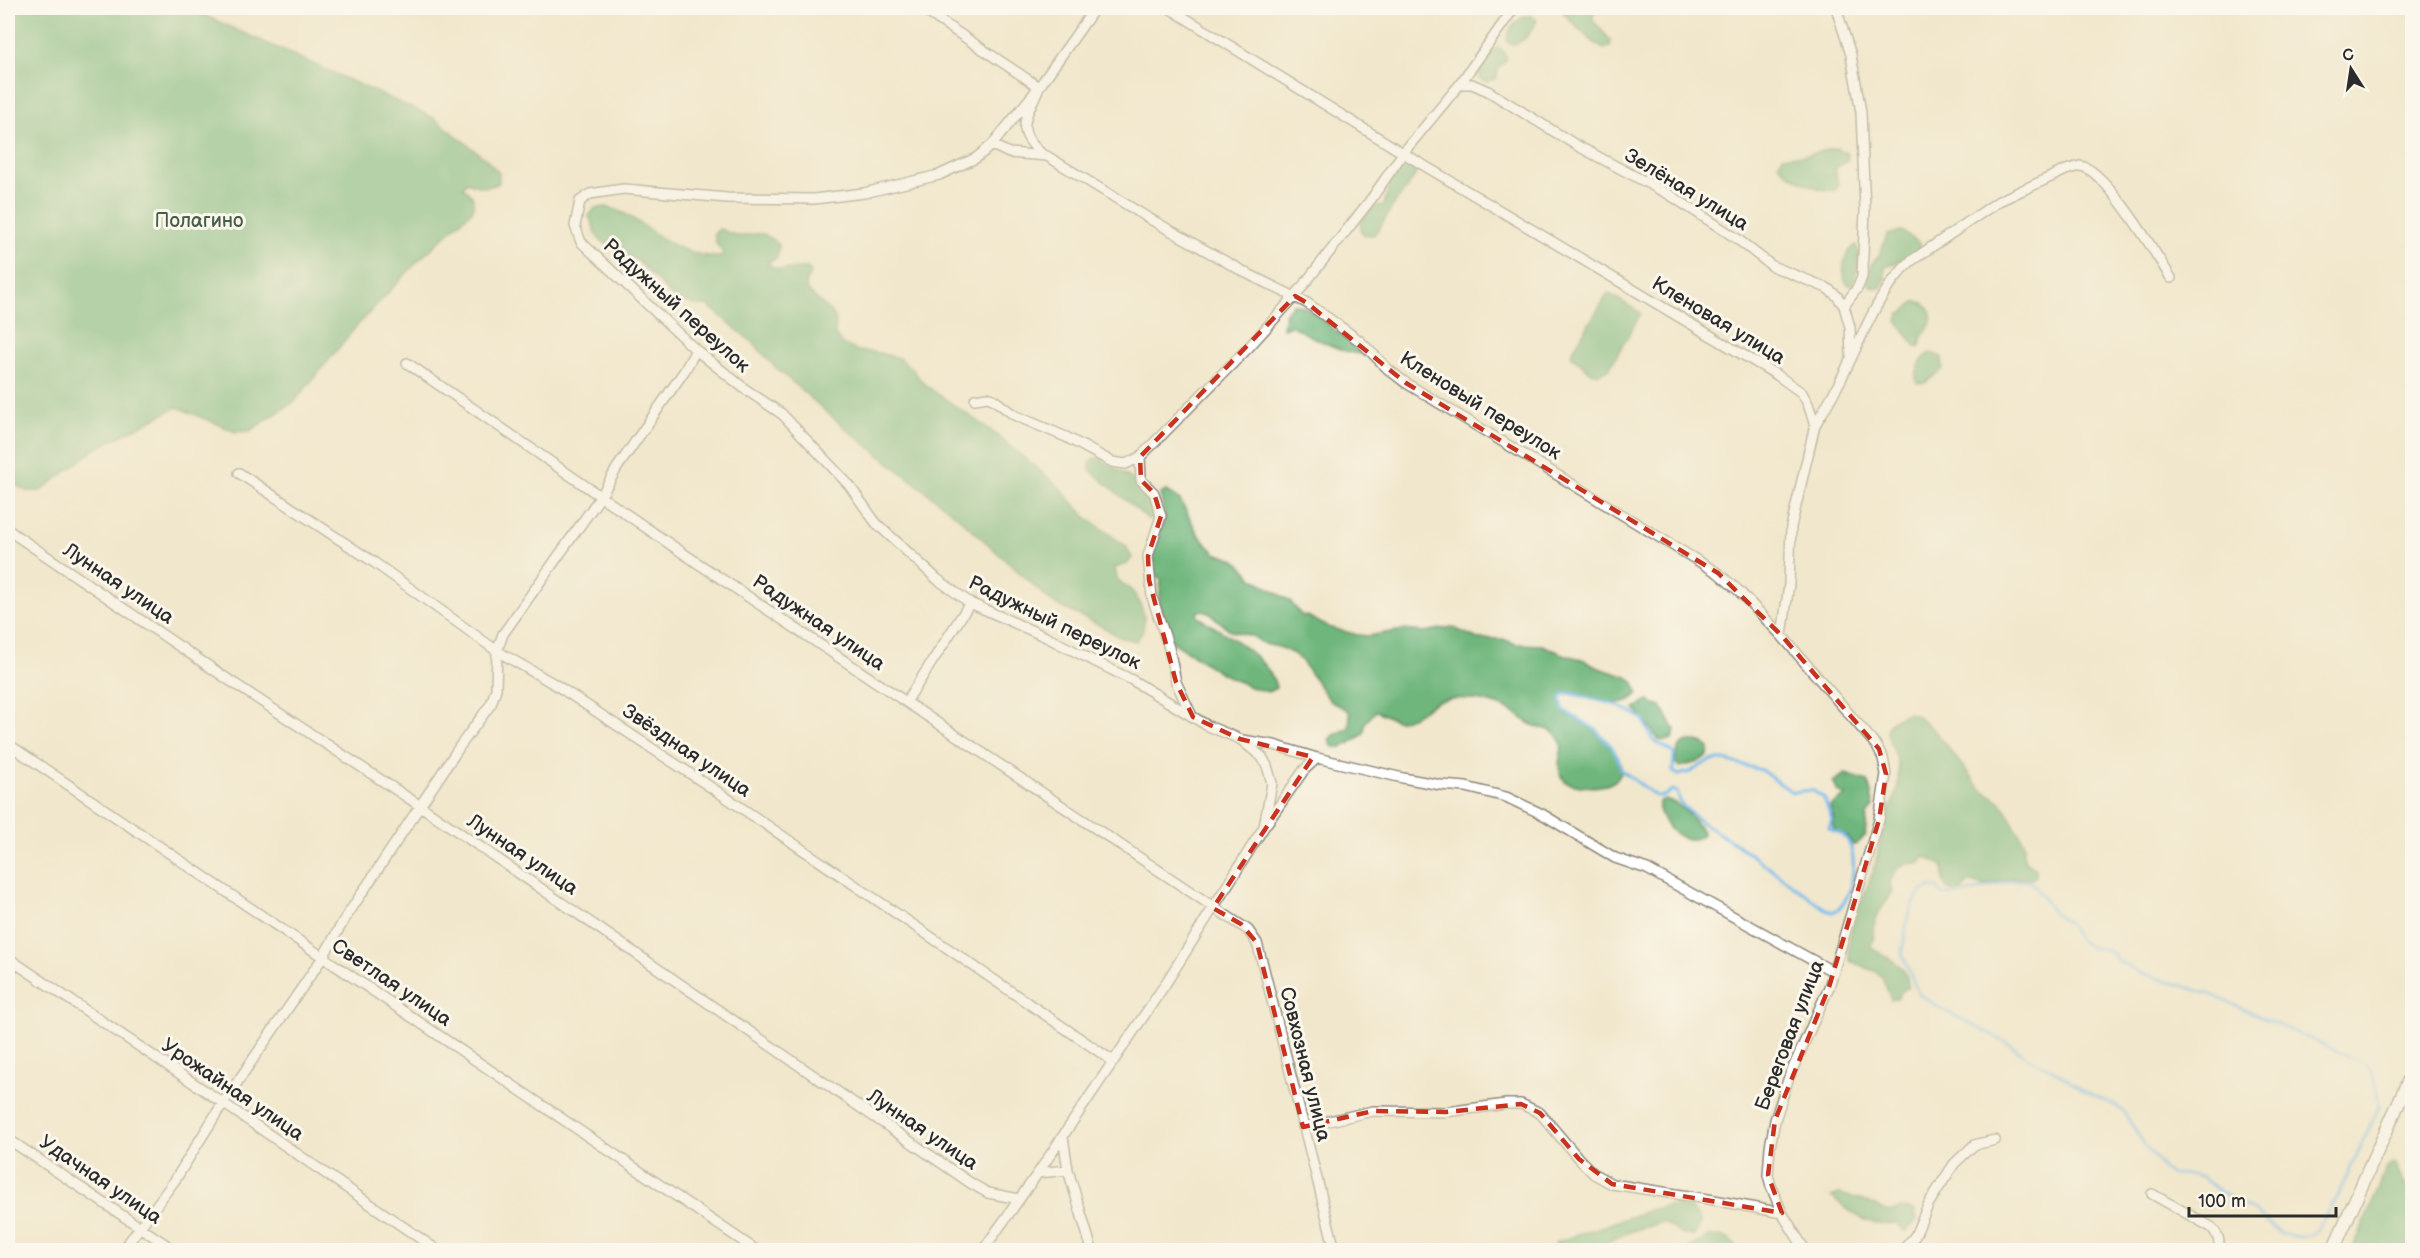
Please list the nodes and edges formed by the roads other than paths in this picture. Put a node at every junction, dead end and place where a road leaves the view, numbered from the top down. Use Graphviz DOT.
graph roads {
  1 [pos="921,8"];
  2 [pos="1095,8"];
  3 [pos="1169,8"];
  4 [pos="1514,8"];
  5 [pos="1836,8"];
  6 [pos="1460,84"];
  7 [pos="1039,87"];
  8 [pos="992,145"];
  9 [pos="1403,153"];
  10 [pos="1043,155"];
  11 [pos="2171,278"];
  12 [pos="1295,296"];
  13 [pos="1844,306"];
  14 [pos="696,350"];
  15 [pos="1851,359"];
  16 [pos="407,363"];
  17 [pos="975,399"];
  18 [pos="1815,425"];
  19 [pos="1140,457"];
  20 [pos="239,473"];
  21 [pos="601,496"];
  22 [pos="8,530"];
  23 [pos="970,603"];
  24 [pos="1782,636"];
  25 [pos="497,651"];
  26 [pos="906,702"];
  27 [pos="1193,717"];
  28 [pos="1240,739"];
  29 [pos="8,744"];
  30 [pos="1317,758"];
  31 [pos="1883,758"];
  32 [pos="422,807"];
  33 [pos="1264,827"];
  34 [pos="1213,908"];
  35 [pos="323,957"];
  36 [pos="8,958"];
  37 [pos="1834,972"];
  38 [pos="1113,1061"];
  39 [pos="2412,1073"];
  40 [pos="223,1102"];
  41 [pos="1303,1127"];
  42 [pos="1063,1137"];
  43 [pos="8,1139"];
  44 [pos="1995,1140"];
  45 [pos="1068,1170"];
  46 [pos="1038,1173"];
  47 [pos="2152,1194"];
  48 [pos="1019,1199"];
  49 [pos="1782,1213"];
  50 [pos="140,1227"];
  51 [pos="123,1251"];
  52 [pos="174,1251"];
  53 [pos="437,1251"];
  54 [pos="756,1251"];
  55 [pos="983,1251"];
  56 [pos="1092,1251"];
  57 [pos="1335,1251"];
  58 [pos="1805,1251"];
  59 [pos="1903,1251"];
  60 [pos="2218,1251"];
  61 [pos="2333,1251"];
  1 -- 7 [label="street"];
  2 -- 7 [label="street"];
  3 -- 9 [label="street, Кленовая улица"];
  4 -- 6 [label="street"];
  5 -- 13 [label="street"];
  6 -- 9 [label="street"];
  6 -- 13 [label="street, Зелёная улица"];
  7 -- 8 [label="street"];
  7 -- 10 [label="street"];
  8 -- 10 [label="street, Кленовый переулок"];
  8 -- 14 [label="street, Радужный переулок"];
  9 -- 12 [label="street"];
  9 -- 18 [label="street, Кленовая улица"];
  10 -- 12 [label="street, Кленовый переулок"];
  11 -- 15 [label="street"];
  12 -- 19 [label="street"];
  12 -- 24 [label="street, Кленовый переулок"];
  13 -- 15 [label="street"];
  14 -- 21 [label="street"];
  14 -- 23 [label="street, Радужный переулок"];
  15 -- 18 [label="street"];
  16 -- 21 [label="street, Радужная улица"];
  17 -- 19 [label="street"];
  18 -- 24 [label="street"];
  19 -- 27 [label="street"];
  20 -- 25 [label="street, Звёздная улица"];
  21 -- 25 [label="street"];
  21 -- 26 [label="street, Радужная улица"];
  22 -- 32 [label="street, Лунная улица"];
  23 -- 26 [label="street"];
  23 -- 27 [label="street, Радужный переулок"];
  24 -- 31 [label="street, Кленовый переулок"];
  25 -- 32 [label="street"];
  25 -- 38 [label="street, Звёздная улица"];
  26 -- 34 [label="street, Радужная улица"];
  27 -- 28 [label="street, Радужный переулок"];
  28 -- 30 [label="street"];
  28 -- 33 [label="street, Радужный переулок"];
  29 -- 35 [label="street, Светлая улица"];
  30 -- 33 [label="street"];
  30 -- 37 [label="street"];
  31 -- 37 [label="street, Береговая улица"];
  32 -- 35 [label="street"];
  32 -- 48 [label="street, Лунная улица"];
  33 -- 34 [label="street, Радужный переулок"];
  34 -- 38 [label="street, Радужный переулок"];
  34 -- 41 [label="street, Совхозная улица"];
  35 -- 40 [label="street"];
  35 -- 54 [label="street, Светлая улица"];
  36 -- 40 [label="street, Урожайная улица"];
  37 -- 49 [label="street, Береговая улица"];
  38 -- 42 [label="street, Радужный переулок"];
  39 -- 61 [label="street"];
  40 -- 50 [label="street"];
  40 -- 53 [label="street, Урожайная улица"];
  41 -- 49 [label="street"];
  41 -- 57 [label="street, Совхозная улица"];
  42 -- 45 [label="street"];
  42 -- 46 [label="street, Радужный переулок"];
  43 -- 50 [label="street, Удачная улица"];
  44 -- 59 [label="street"];
  45 -- 46 [label="street"];
  45 -- 56 [label="street"];
  46 -- 48 [label="street, Радужный переулок"];
  47 -- 60 [label="street"];
  48 -- 55 [label="street, Радужный переулок"];
  49 -- 58 [label="street, Береговая улица"];
  50 -- 51 [label="street"];
  50 -- 52 [label="street, Удачная улица"];
}
